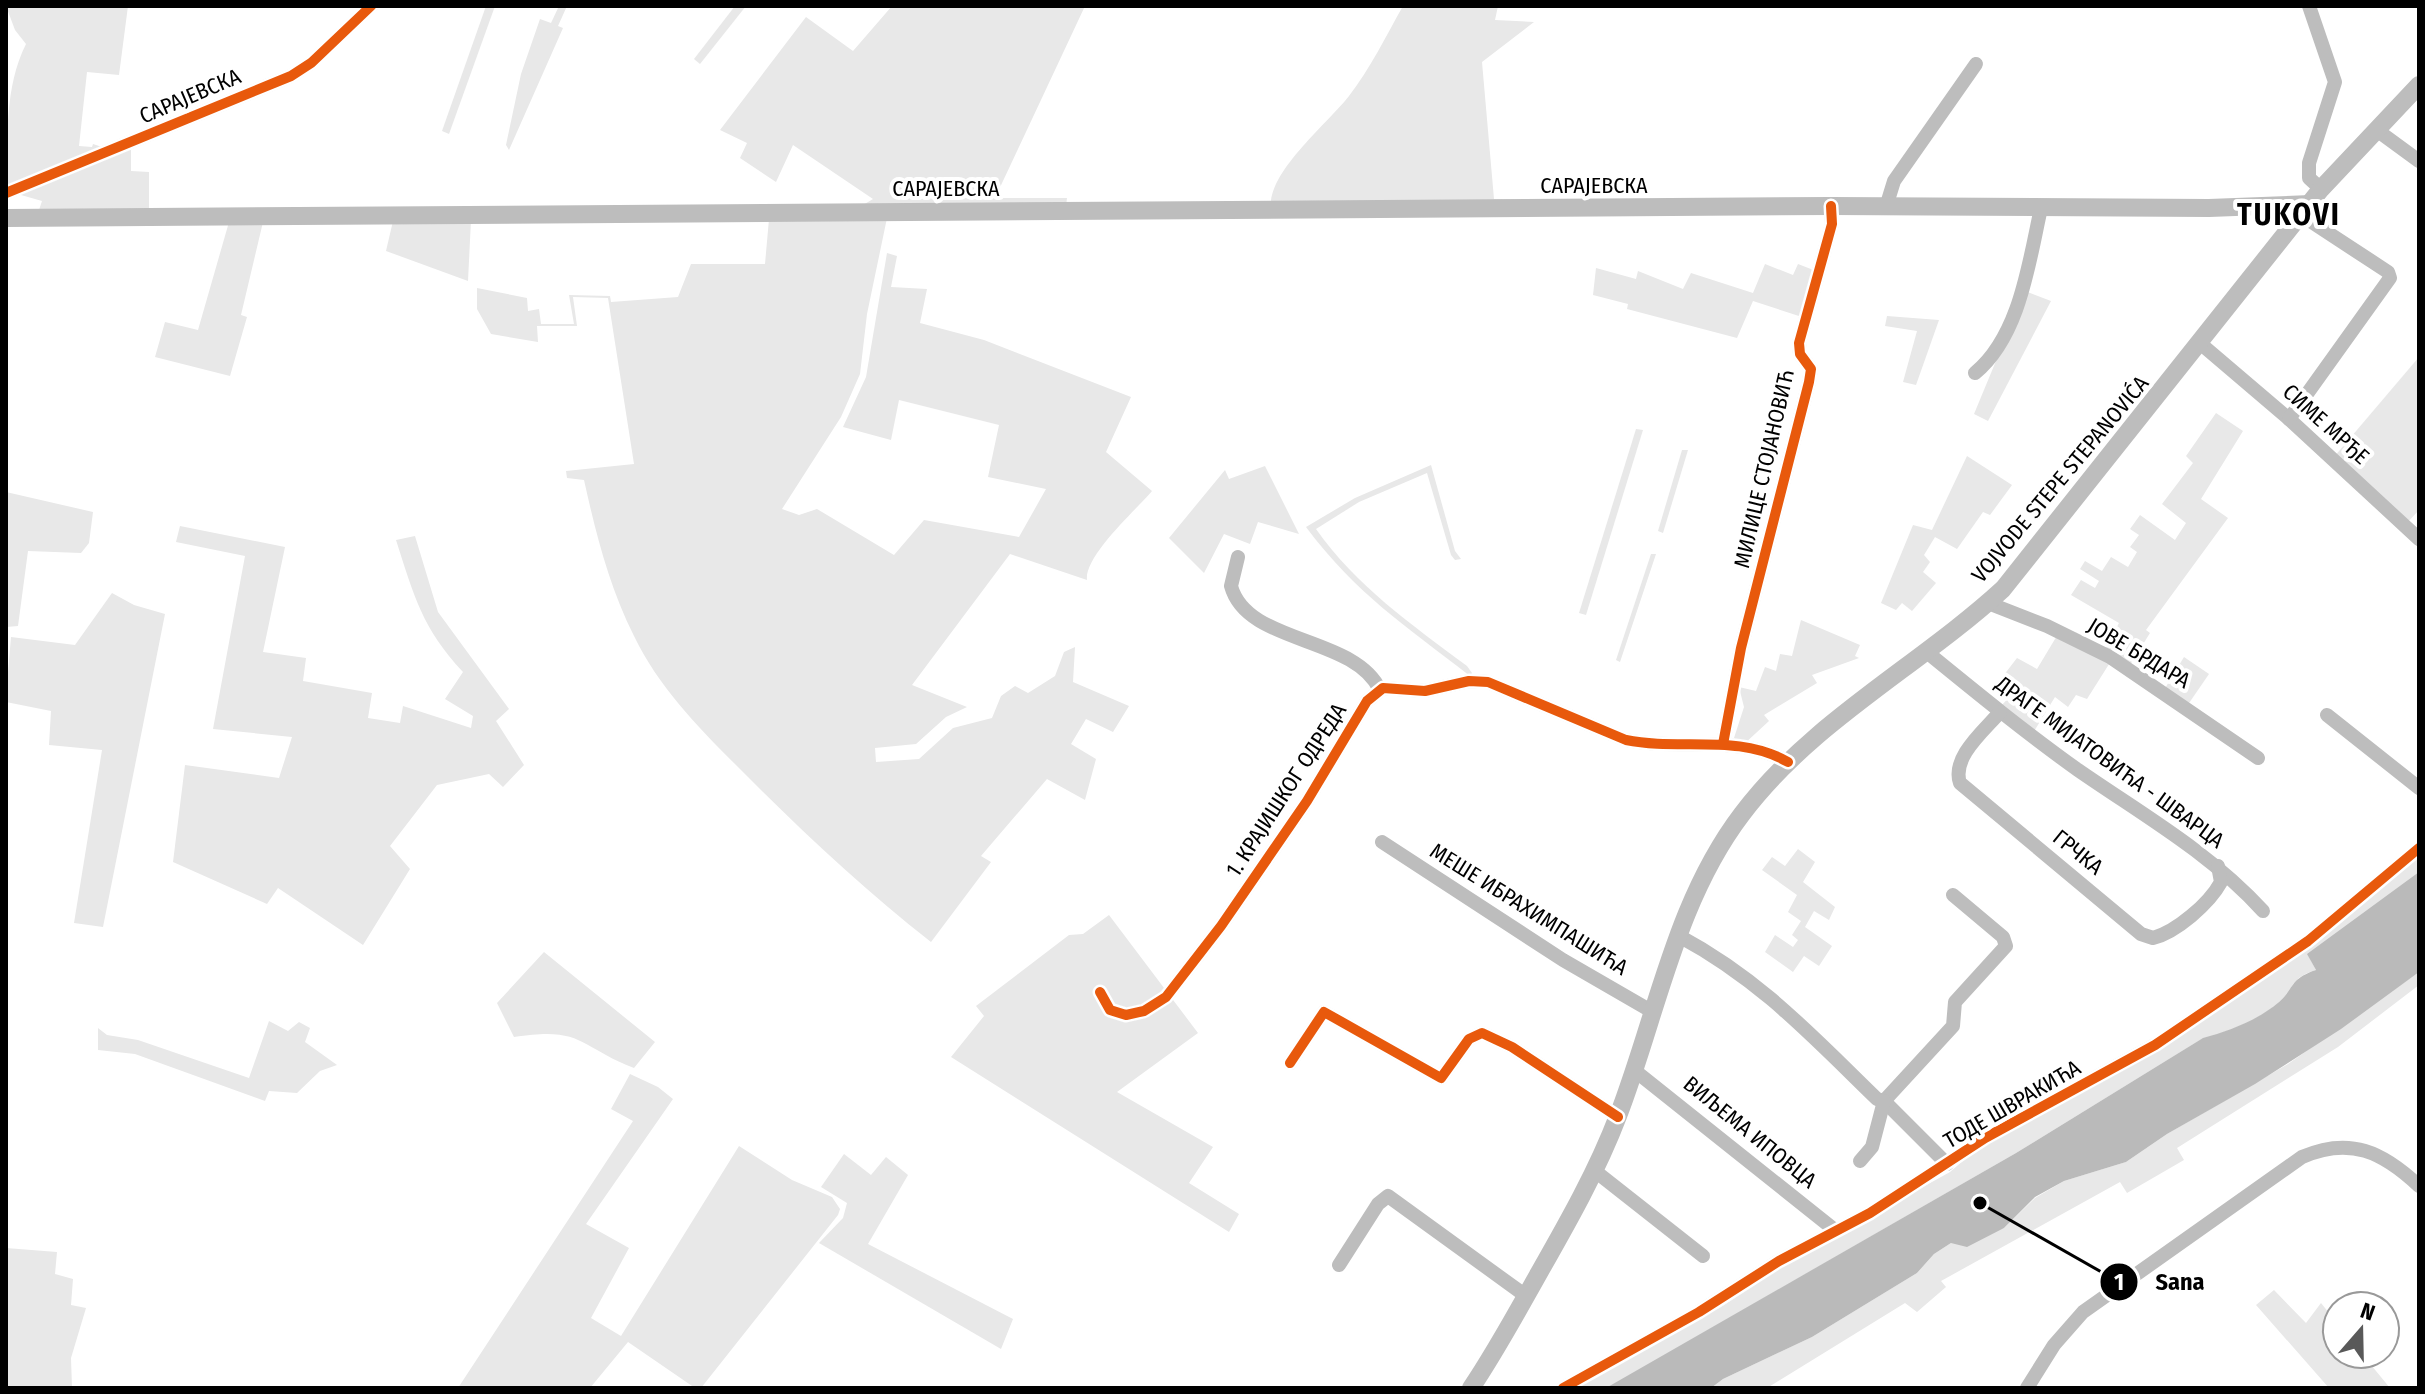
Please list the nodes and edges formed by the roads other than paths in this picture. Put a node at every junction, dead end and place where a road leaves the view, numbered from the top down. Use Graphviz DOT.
graph roads {
  1 [pos="371,6"];
  2 [pos="2309,6"];
  3 [pos="1976,64"];
  4 [pos="2417,92"];
  5 [pos="2378,131"];
  6 [pos="2419,161"];
  7 [pos="6,193"];
  8 [pos="2311,203"];
  9 [pos="2269,205"];
  10 [pos="1831,206"];
  11 [pos="1886,207"];
  12 [pos="2041,208"];
  13 [pos="6,218"];
  14 [pos="2281,241"];
  15 [pos="2201,344"];
  16 [pos="1975,373"];
  17 [pos="2289,419"];
  18 [pos="2419,539"];
  19 [pos="1238,557"];
  20 [pos="1988,603"];
  21 [pos="1928,653"];
  22 [pos="1380,690"];
  23 [pos="2000,712"];
  24 [pos="2327,715"];
  25 [pos="1723,744"];
  26 [pos="2258,758"];
  27 [pos="1788,762"];
  28 [pos="2419,788"];
  29 [pos="1382,842"];
  30 [pos="2419,848"];
  31 [pos="2218,866"];
  32 [pos="1953,895"];
  33 [pos="2263,911"];
  34 [pos="1679,936"];
  35 [pos="1100,992"];
  36 [pos="1653,1012"];
  37 [pos="1290,1063"];
  38 [pos="1634,1070"];
  39 [pos="1884,1101"];
  40 [pos="1618,1117"];
  41 [pos="1860,1161"];
  42 [pos="1947,1164"];
  43 [pos="1595,1171"];
  44 [pos="2419,1186"];
  45 [pos="1836,1231"];
  46 [pos="1703,1256"];
  47 [pos="1339,1265"];
  48 [pos="1526,1296"];
  49 [pos="1471,1388"];
  50 [pos="1563,1388"];
  51 [pos="2027,1388"];
  1 -- 7 [label="street, САРАЈЕВСКА"];
  2 -- 8 [label="street"];
  3 -- 11 [label="street"];
  4 -- 5 [label="main road, VOJVODE STEPE STEPANOVIĆA"];
  5 -- 6 [label="street"];
  5 -- 8 [label="main road, VOJVODE STEPE STEPANOVIĆA"];
  8 -- 9 [label="main road, САРАЈЕВСКА"];
  8 -- 14 [label="main road, VOJVODE STEPE STEPANOVIĆA"];
  8 -- 17 [label="street"];
  9 -- 12 [label="main road, САРАЈЕВСКА"];
  9 -- 14 [label="main road"];
  10 -- 11 [label="main road, САРАЈЕВСКА"];
  10 -- 13 [label="main road, САРАЈЕВСКА"];
  10 -- 25 [label="street, МИЛИЦЕ СТОЈАНОВИЋ"];
  11 -- 12 [label="main road, САРАЈЕВСКА"];
  12 -- 16 [label="street"];
  14 -- 15 [label="main road, VOJVODE STEPE STEPANOVIĆA"];
  15 -- 17 [label="street, СИМЕ МРЂЕ"];
  15 -- 20 [label="main road, VOJVODE STEPE STEPANOVIĆA"];
  17 -- 18 [label="street, СИМЕ МРЂЕ"];
  19 -- 22 [label="street"];
  20 -- 21 [label="main road, VOJVODE STEPE STEPANOVIĆA"];
  20 -- 26 [label="street, ЈОВЕ БРДАРА"];
  21 -- 23 [label="street, ДРАГЕ МИЈАТОВИЋА - ШВАРЦА"];
  21 -- 27 [label="main road, VOJVODE STEPE STEPANOVIĆA"];
  22 -- 25 [label="street"];
  22 -- 35 [label="street, 1. КРАЈИШКОГ ОДРЕДА"];
  23 -- 31 [label="street, ДРАГЕ МИЈАТОВИЋА - ШВАРЦА"];
  23 -- 31 [label="street, ГРЧКА"];
  24 -- 28 [label="street"];
  25 -- 27 [label="street"];
  27 -- 34 [label="main road, VOJVODE STEPE STEPANOVIĆA"];
  29 -- 36 [label="street, МЕШЕ ИБРАХИМПАШИЋА"];
  30 -- 42 [label="street, ТОДЕ ШВРАКИЋА"];
  31 -- 33 [label="street, ДРАГЕ МИЈАТОВИЋА - ШВАРЦА"];
  32 -- 39 [label="street"];
  34 -- 36 [label="main road, VOJVODE STEPE STEPANOVIĆA"];
  34 -- 39 [label="street"];
  36 -- 38 [label="main road, VOJVODE STEPE STEPANOVIĆA"];
  37 -- 40 [label="street"];
  38 -- 40 [label="main road, VOJVODE STEPE STEPANOVIĆA"];
  38 -- 45 [label="street, ВИЉЕМА ИПОВЦА"];
  39 -- 41 [label="street"];
  39 -- 42 [label="street"];
  40 -- 43 [label="main road, VOJVODE STEPE STEPANOVIĆA"];
  42 -- 45 [label="street, ТОДЕ ШВРАКИЋА"];
  43 -- 46 [label="street"];
  43 -- 48 [label="main road, VOJVODE STEPE STEPANOVIĆA"];
  44 -- 51 [label="street"];
  45 -- 50 [label="street, ТОДЕ ШВРАКИЋА"];
  47 -- 48 [label="street"];
  48 -- 49 [label="main road, VOJVODE STEPE STEPANOVIĆA"];
}
